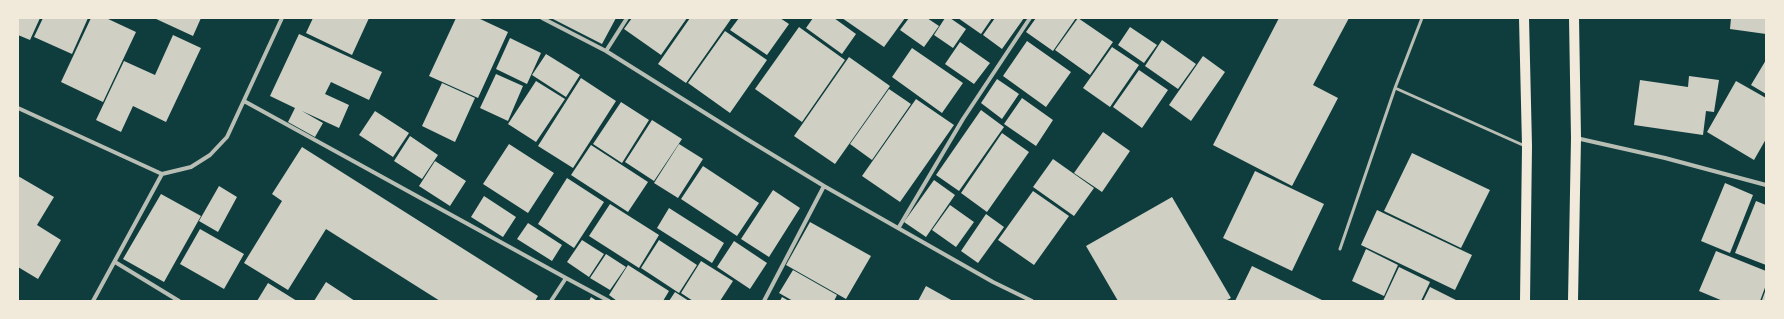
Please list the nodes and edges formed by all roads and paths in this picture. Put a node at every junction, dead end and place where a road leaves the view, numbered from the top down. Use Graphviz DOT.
graph roads {
  1 [pos="282,18"];
  2 [pos="542,18"];
  3 [pos="627,18"];
  4 [pos="1030,18"];
  5 [pos="1422,18"];
  6 [pos="1524,18"];
  7 [pos="1574,18"];
  8 [pos="606,51"];
  9 [pos="1395,88"];
  10 [pos="244,101"];
  11 [pos="18,108"];
  12 [pos="1576,138"];
  13 [pos="1527,146"];
  14 [pos="162,174"];
  15 [pos="1766,185"];
  16 [pos="824,186"];
  17 [pos="899,227"];
  18 [pos="1340,249"];
  19 [pos="115,262"];
  20 [pos="566,278"];
  21 [pos="93,301"];
  22 [pos="180,301"];
  23 [pos="551,301"];
  24 [pos="609,301"];
  25 [pos="764,301"];
  26 [pos="1032,301"];
  27 [pos="1525,301"];
  28 [pos="1573,301"];
  1 -- 10 [label="street"];
  2 -- 8 [label="street"];
  3 -- 8 [label="street"];
  4 -- 17 [label="street"];
  5 -- 9 [label="lane"];
  6 -- 13 [label="main road"];
  7 -- 12 [label="main road"];
  8 -- 16 [label="street"];
  9 -- 13 [label="lane"];
  9 -- 18 [label="lane"];
  10 -- 14 [label="street"];
  10 -- 20 [label="street"];
  11 -- 14 [label="street"];
  12 -- 15 [label="street"];
  12 -- 28 [label="main road"];
  13 -- 27 [label="main road"];
  14 -- 19 [label="street"];
  16 -- 17 [label="street"];
  16 -- 25 [label="street"];
  17 -- 26 [label="street"];
  19 -- 21 [label="street"];
  19 -- 22 [label="street"];
  20 -- 23 [label="street"];
  20 -- 24 [label="street"];
}
